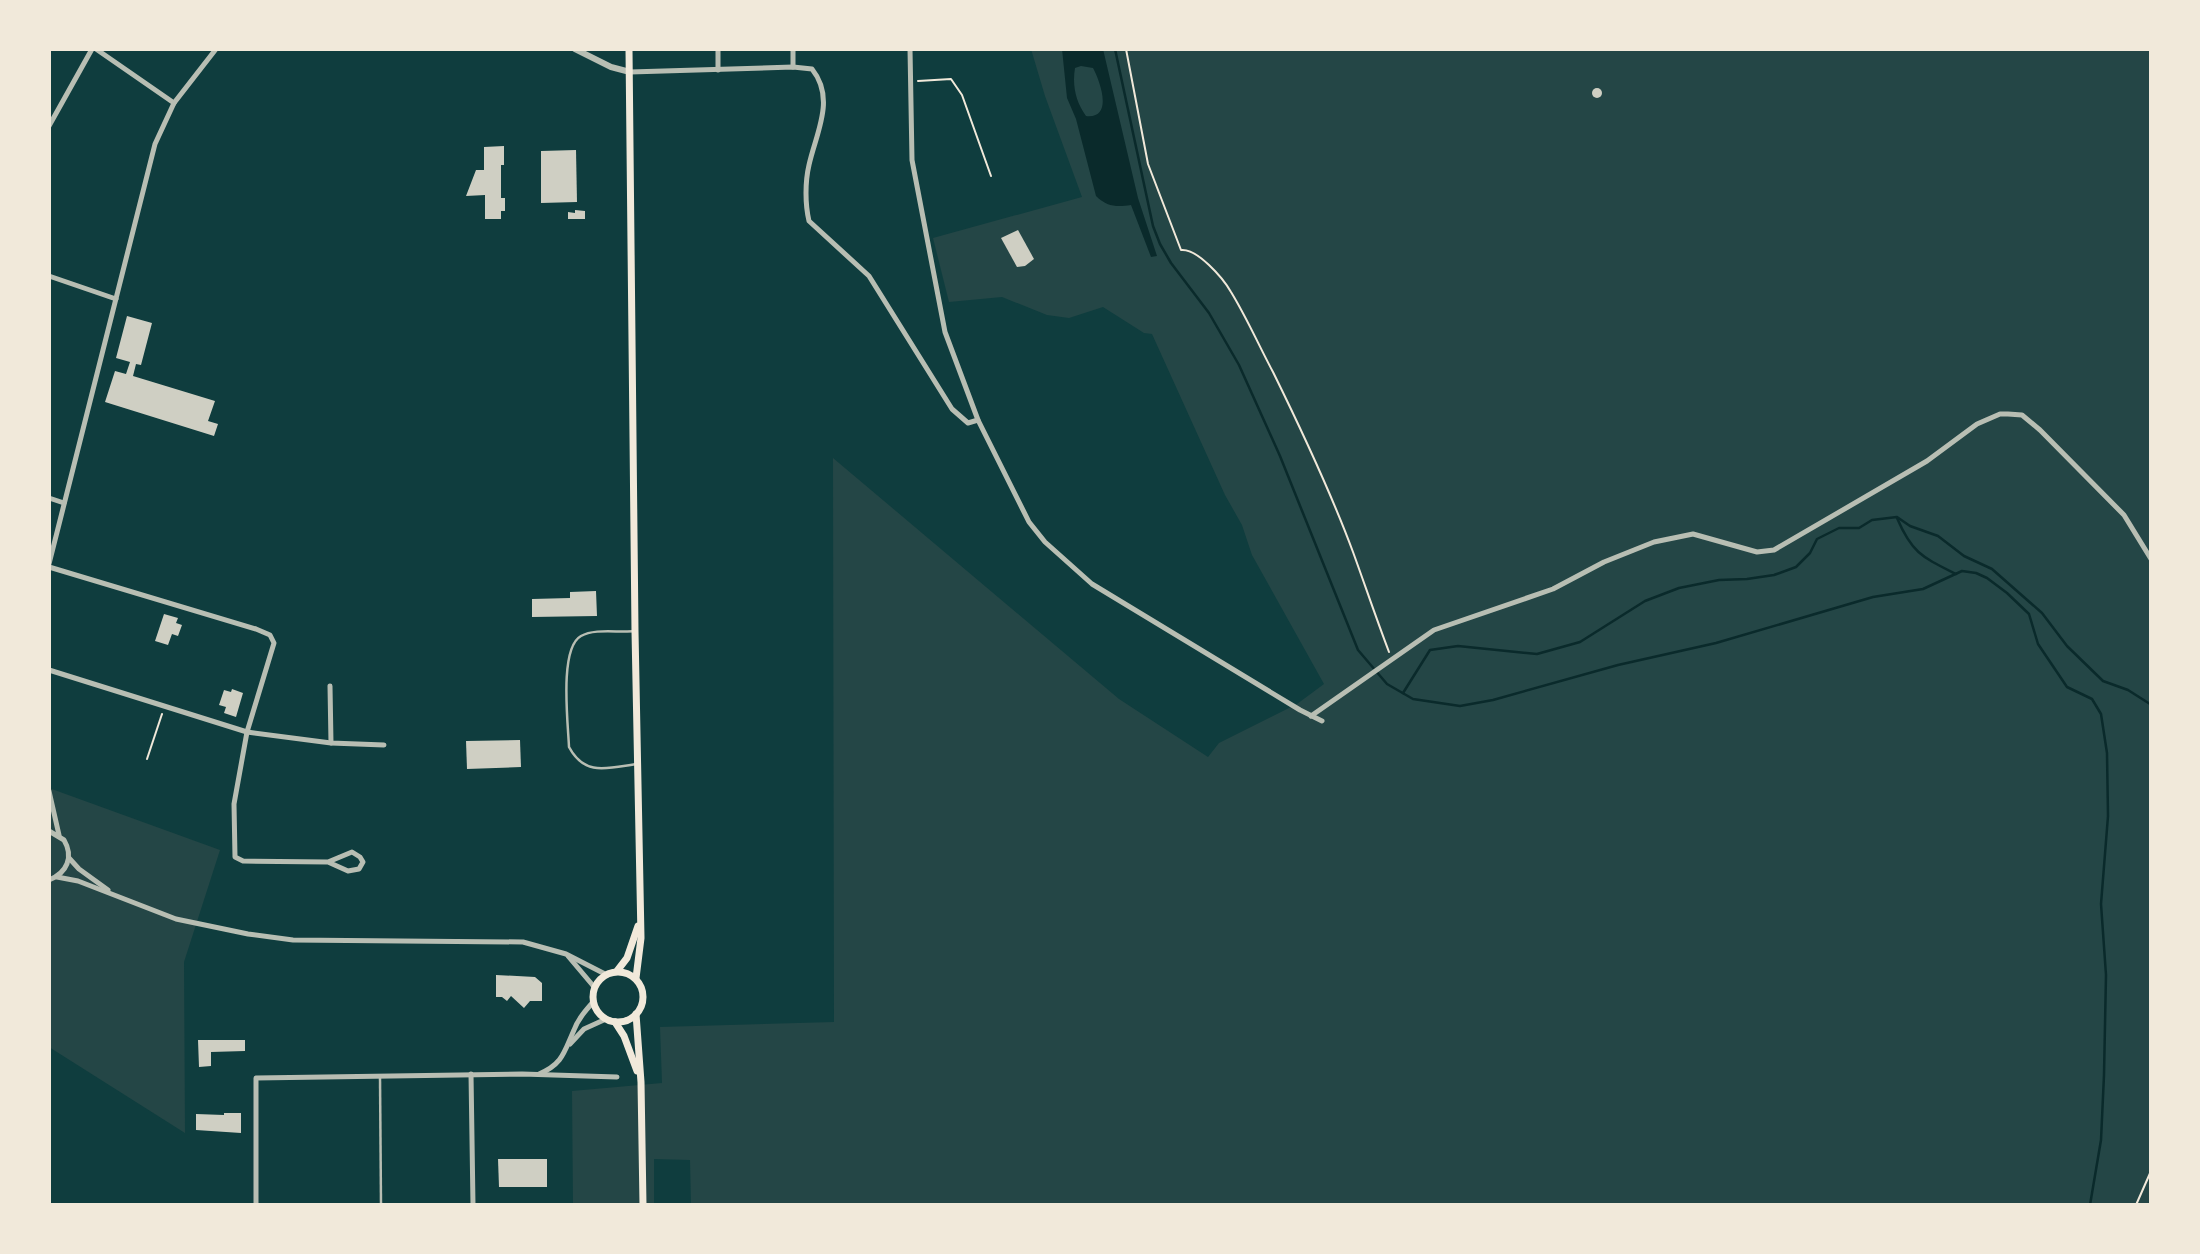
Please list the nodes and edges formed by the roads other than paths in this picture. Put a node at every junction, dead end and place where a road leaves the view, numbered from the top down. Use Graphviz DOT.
graph roads {
  1 [pos="94,49"];
  2 [pos="216,49"];
  3 [pos="575,49"];
  4 [pos="629,49"];
  5 [pos="718,49"];
  6 [pos="793,49"];
  7 [pos="910,49"];
  8 [pos="793,67"];
  9 [pos="718,70"];
  10 [pos="629,72"];
  11 [pos="174,103"];
  12 [pos="49,126"];
  13 [pos="49,276"];
  14 [pos="116,299"];
  15 [pos="978,420"];
  16 [pos="49,498"];
  17 [pos="64,503"];
  18 [pos="2151,559"];
  19 [pos="49,565"];
  20 [pos="635,631"];
  21 [pos="49,670"];
  22 [pos="330,687"];
  23 [pos="1311,716"];
  24 [pos="1322,721"];
  25 [pos="247,732"];
  26 [pos="331,743"];
  27 [pos="384,745"];
  28 [pos="637,764"];
  29 [pos="49,791"];
  30 [pos="49,831"];
  31 [pos="59,835"];
  32 [pos="69,858"];
  33 [pos="328,862"];
  34 [pos="57,877"];
  35 [pos="49,880"];
  36 [pos="113,894"];
  37 [pos="640,922"];
  38 [pos="566,954"];
  39 [pos="617,971"];
  40 [pos="607,975"];
  41 [pos="636,978"];
  42 [pos="595,988"];
  43 [pos="594,1001"];
  44 [pos="636,1014"];
  45 [pos="607,1018"];
  46 [pos="615,1022"];
  47 [pos="568,1046"];
  48 [pos="471,1074"];
  49 [pos="536,1075"];
  50 [pos="380,1077"];
  51 [pos="617,1077"];
  52 [pos="641,1082"];
  53 [pos="256,1205"];
  54 [pos="381,1205"];
  55 [pos="473,1205"];
  56 [pos="643,1205"];
  1 -- 11 [label="street"];
  1 -- 12 [label="street"];
  2 -- 11 [label="street"];
  3 -- 10 [label="street"];
  4 -- 10 [label="main road"];
  5 -- 9 [label="street"];
  6 -- 8 [label="street"];
  7 -- 15 [label="street"];
  8 -- 9 [label="street"];
  8 -- 15 [label="street"];
  9 -- 10 [label="street"];
  10 -- 20 [label="main road"];
  11 -- 14 [label="street"];
  13 -- 14 [label="street"];
  14 -- 17 [label="street"];
  15 -- 23 [label="street"];
  16 -- 17 [label="street"];
  17 -- 19 [label="street"];
  18 -- 23 [label="street"];
  19 -- 25 [label="street"];
  20 -- 28 [label="main road"];
  20 -- 28 [label="lane"];
  21 -- 25 [label="street"];
  22 -- 26 [label="street"];
  23 -- 24 [label="street"];
  25 -- 26 [label="street"];
  25 -- 33 [label="street"];
  26 -- 27 [label="street"];
  28 -- 37 [label="main road"];
  29 -- 31 [label="street"];
  30 -- 31 [label="street"];
  31 -- 32 [label="street"];
  32 -- 34 [label="street"];
  32 -- 36 [label="street"];
  33 -- 33 [label="street"];
  34 -- 35 [label="street"];
  34 -- 36 [label="street"];
  36 -- 38 [label="street"];
  37 -- 39 [label="main road"];
  37 -- 41 [label="main road"];
  38 -- 40 [label="street"];
  38 -- 42 [label="street"];
  39 -- 40 [label="main road"];
  39 -- 41 [label="main road"];
  40 -- 42 [label="main road"];
  41 -- 44 [label="main road"];
  42 -- 43 [label="main road"];
  43 -- 45 [label="main road"];
  43 -- 47 [label="street"];
  44 -- 46 [label="main road"];
  44 -- 52 [label="main road"];
  45 -- 46 [label="main road"];
  45 -- 47 [label="street"];
  46 -- 52 [label="main road"];
  47 -- 49 [label="street"];
  48 -- 49 [label="street"];
  48 -- 50 [label="street"];
  48 -- 55 [label="street"];
  49 -- 51 [label="street"];
  50 -- 53 [label="street"];
  50 -- 54 [label="lane"];
  52 -- 56 [label="main road"];
}
